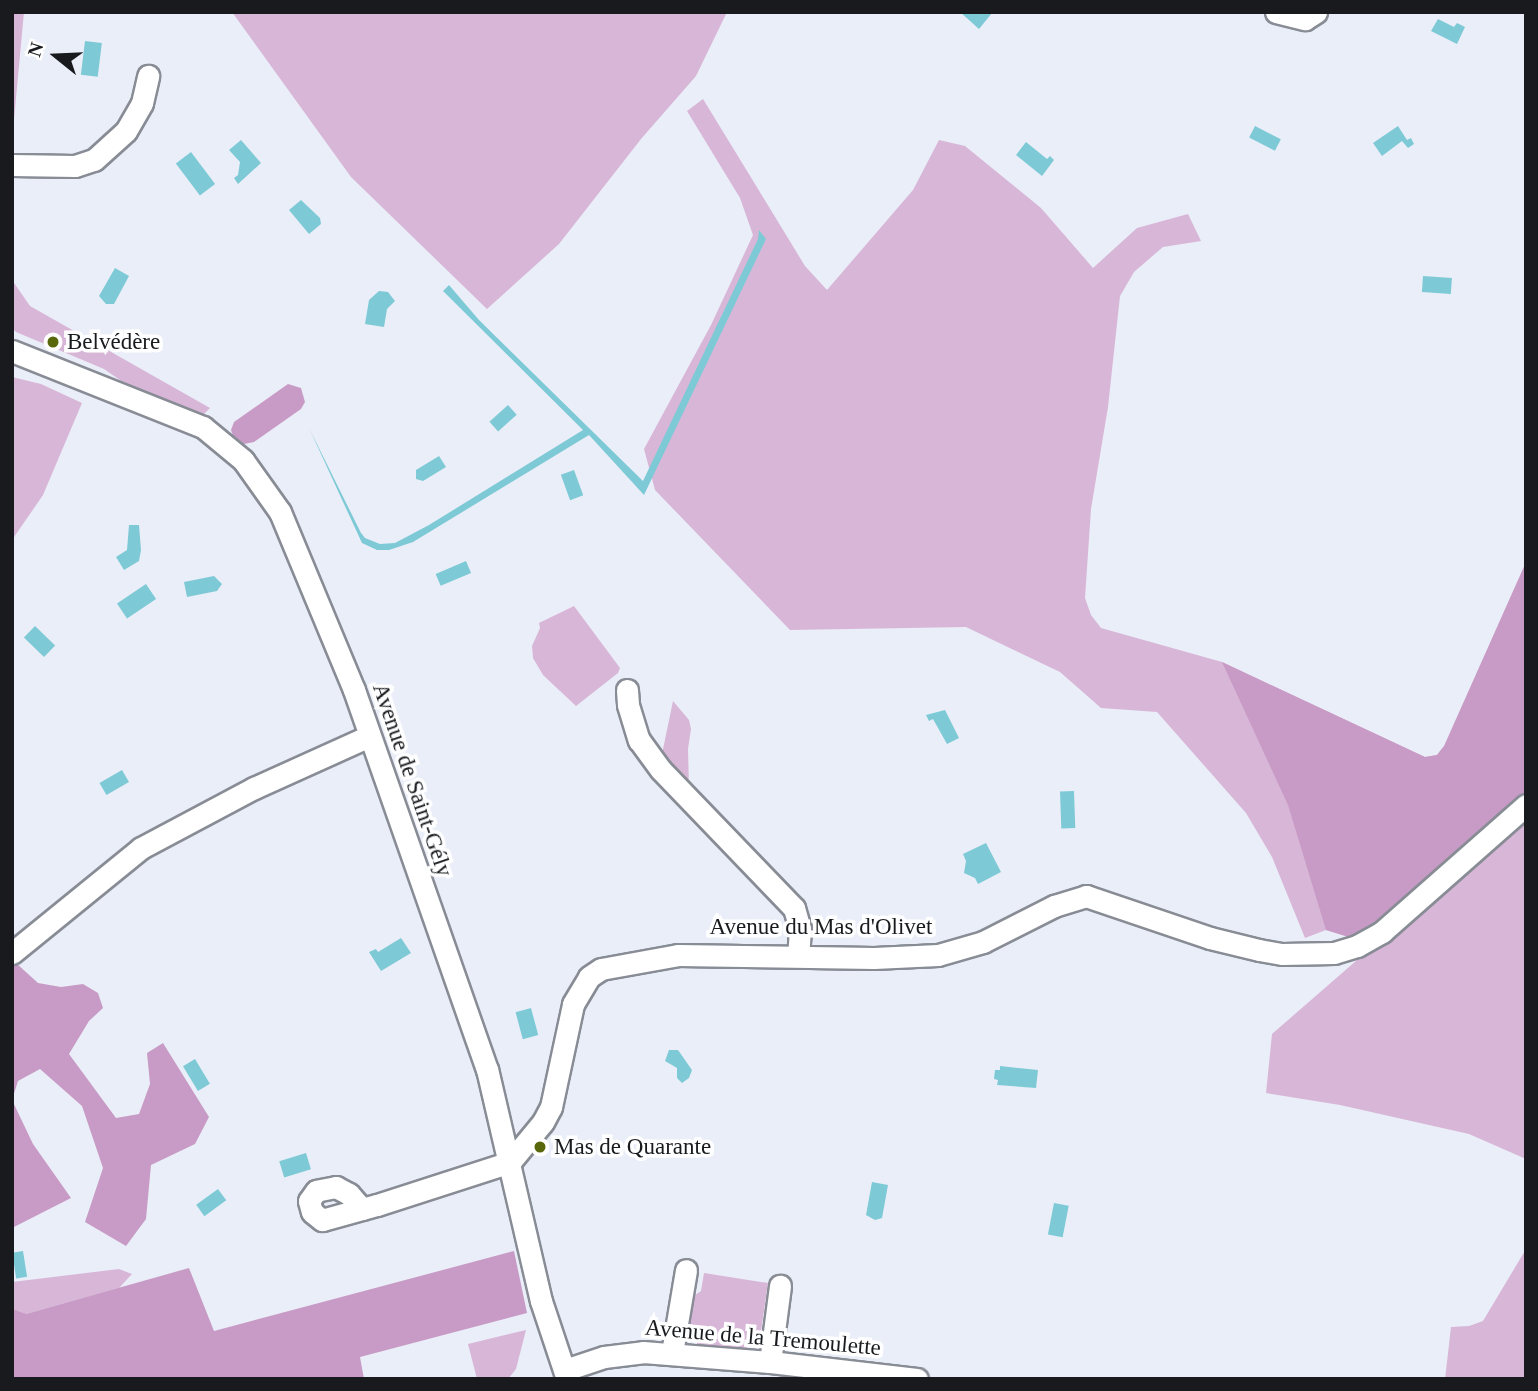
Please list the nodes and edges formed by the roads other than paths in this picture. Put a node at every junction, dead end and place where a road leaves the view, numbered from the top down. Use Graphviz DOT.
graph roads {
  1 [pos="1276,12"];
  2 [pos="1316,12"];
  3 [pos="148,76"];
  4 [pos="12,165"];
  5 [pos="12,351"];
  6 [pos="627,690"];
  7 [pos="369,736"];
  8 [pos="1526,805"];
  9 [pos="12,953"];
  10 [pos="798,956"];
  11 [pos="510,1162"];
  12 [pos="362,1209"];
  13 [pos="686,1270"];
  14 [pos="779,1286"];
  15 [pos="672,1353"];
  16 [pos="769,1362"];
  17 [pos="566,1374"];
  18 [pos="917,1379"];
  1 -- 2 [label="street"];
  3 -- 4 [label="street"];
  5 -- 7 [label="street, Avenue de Saint-Gély"];
  6 -- 10 [label="street"];
  7 -- 9 [label="street"];
  7 -- 11 [label="street, Avenue de Saint-Gély"];
  8 -- 10 [label="street, Avenue du Mas d'Olivet"];
  10 -- 11 [label="street, Avenue du Mas d'Olivet"];
  11 -- 12 [label="street"];
  11 -- 17 [label="street, Avenue de Saint-Gély"];
  13 -- 15 [label="street"];
  14 -- 16 [label="street"];
  15 -- 16 [label="street, Avenue de la Tremoulette"];
  15 -- 17 [label="street, Avenue de la Tremoulette"];
  16 -- 18 [label="street, Avenue de la Tremoulette"];
}
